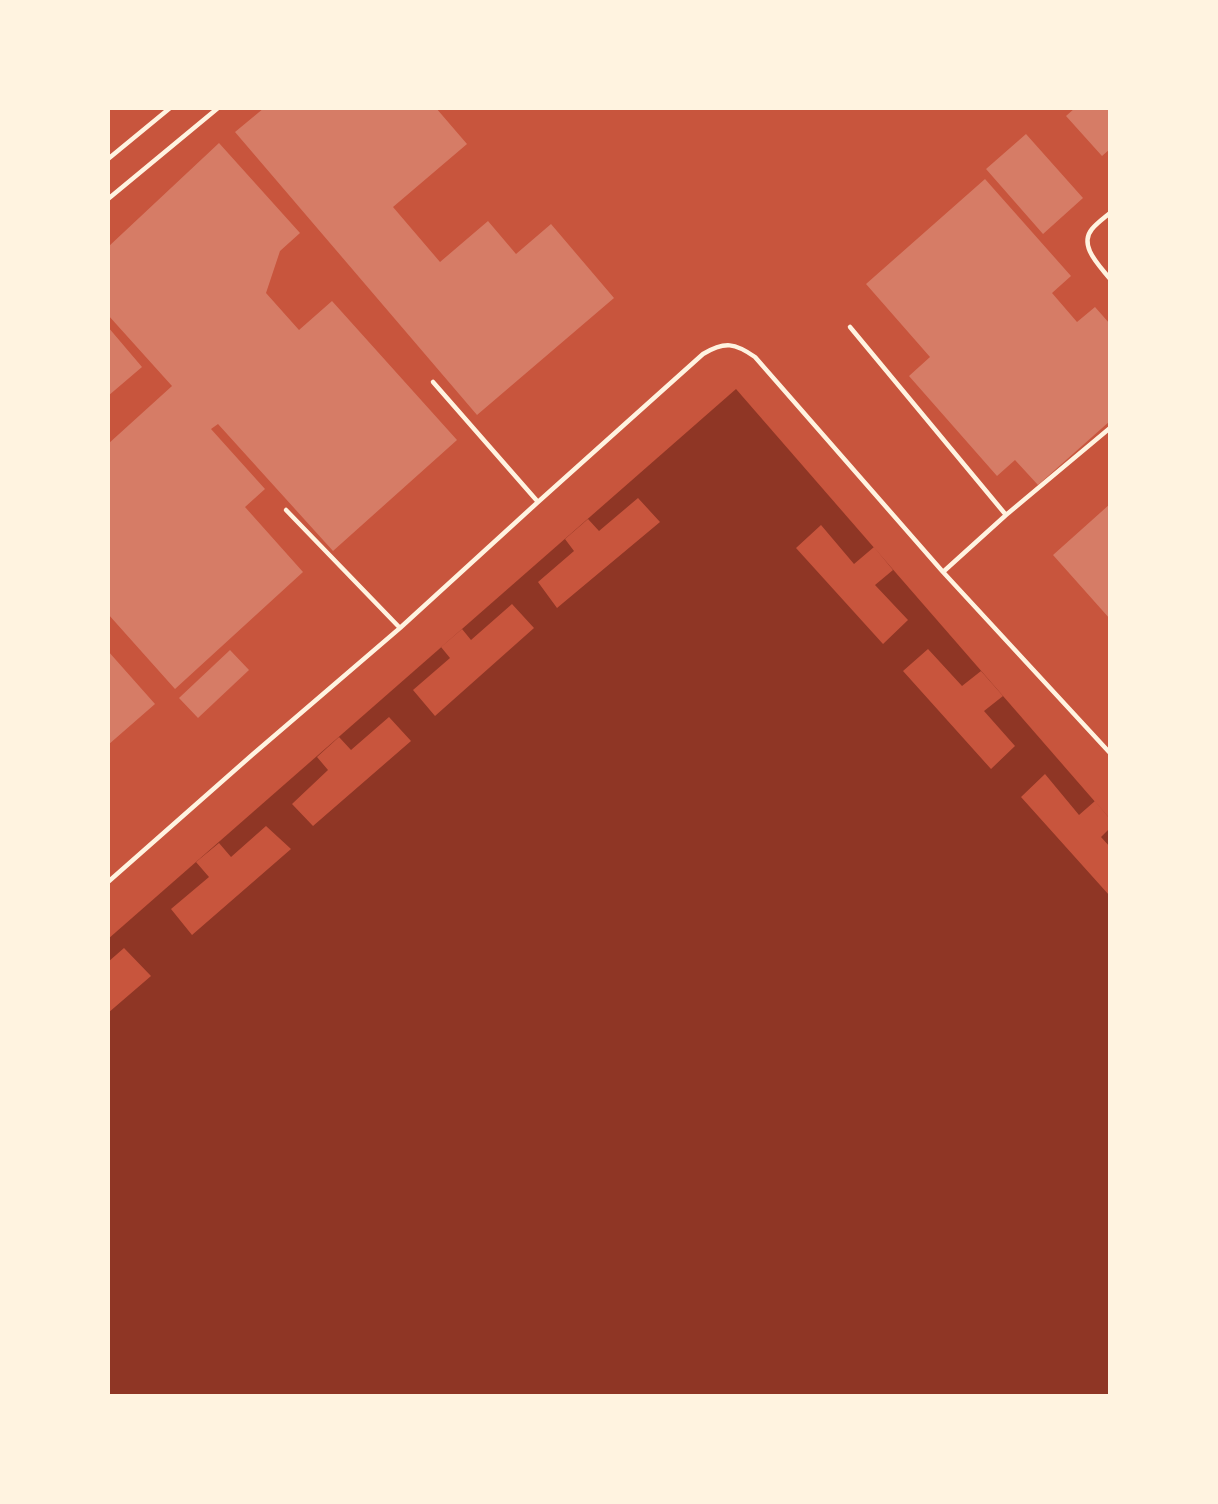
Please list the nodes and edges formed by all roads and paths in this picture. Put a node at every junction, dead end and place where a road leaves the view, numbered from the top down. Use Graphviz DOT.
graph roads {
  1 [pos="171,108"];
  2 [pos="218,108"];
  3 [pos="108,159"];
  4 [pos="108,199"];
  5 [pos="1110,213"];
  6 [pos="1110,279"];
  7 [pos="850,327"];
  8 [pos="433,382"];
  9 [pos="1110,428"];
  10 [pos="537,502"];
  11 [pos="286,510"];
  12 [pos="1006,515"];
  13 [pos="943,572"];
  14 [pos="400,628"];
  15 [pos="1110,753"];
  16 [pos="108,882"];
  1 -- 3 [label="lane"];
  2 -- 4 [label="lane"];
  5 -- 6 [label="lane"];
  7 -- 12 [label="lane"];
  8 -- 10 [label="lane"];
  9 -- 12 [label="lane"];
  10 -- 13 [label="lane"];
  10 -- 14 [label="lane"];
  11 -- 14 [label="lane"];
  12 -- 13 [label="lane"];
  13 -- 15 [label="lane"];
  14 -- 16 [label="lane"];
}
